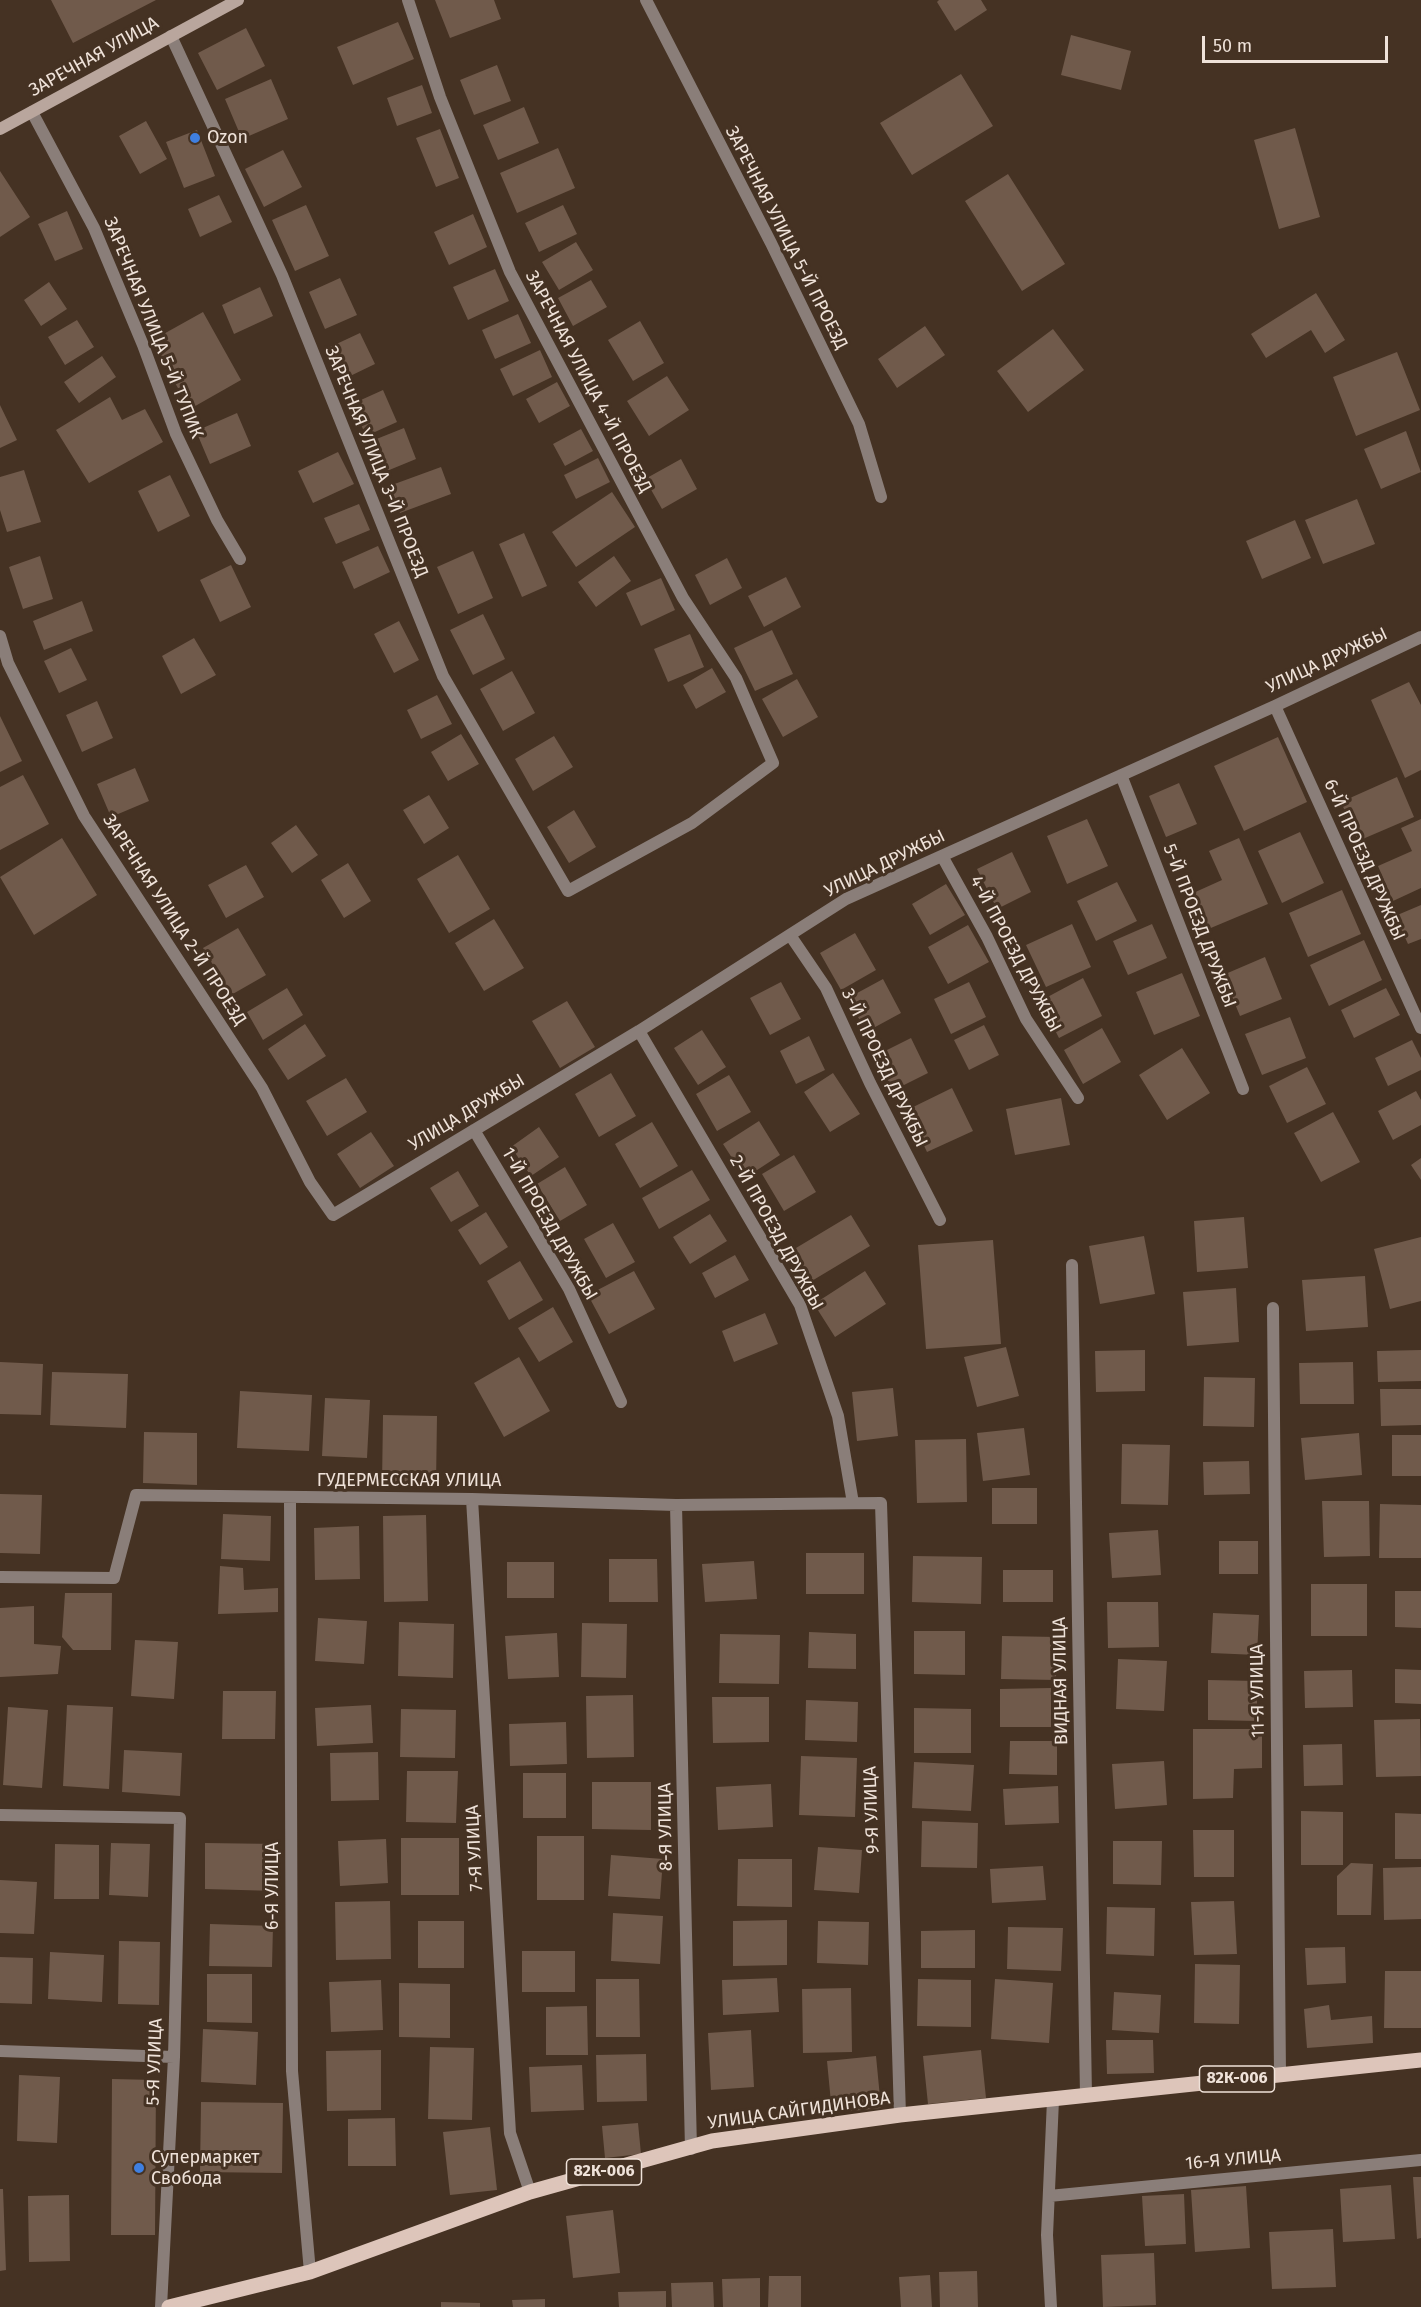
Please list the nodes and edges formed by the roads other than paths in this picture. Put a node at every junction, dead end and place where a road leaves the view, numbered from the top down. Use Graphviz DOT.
graph roads {
  1 [pos="238,0"];
  2 [pos="408,0"];
  3 [pos="646,0"];
  4 [pos="171,36"];
  5 [pos="32,112"];
  6 [pos="0,129"];
  7 [pos="881,497"];
  8 [pos="240,559"];
  9 [pos="0,636"];
  10 [pos="1421,637"];
  11 [pos="1275,706"];
  12 [pos="1121,775"];
  13 [pos="942,856"];
  14 [pos="568,891"];
  15 [pos="790,935"];
  16 [pos="1421,1028"];
  17 [pos="639,1031"];
  18 [pos="1242,1089"];
  19 [pos="1078,1098"];
  20 [pos="474,1130"];
  21 [pos="333,1215"];
  22 [pos="940,1220"];
  23 [pos="1072,1266"];
  24 [pos="1273,1308"];
  25 [pos="621,1402"];
  26 [pos="290,1499"];
  27 [pos="472,1499"];
  28 [pos="853,1503"];
  29 [pos="881,1503"];
  30 [pos="676,1505"];
  31 [pos="0,1577"];
  32 [pos="0,1815"];
  33 [pos="0,2051"];
  34 [pos="174,2057"];
  35 [pos="1421,2060"];
  36 [pos="1280,2074"];
  37 [pos="1086,2096"];
  38 [pos="1053,2100"];
  39 [pos="900,2115"];
  40 [pos="692,2148"];
  41 [pos="1421,2160"];
  42 [pos="530,2192"];
  43 [pos="1049,2196"];
  44 [pos="310,2272"];
  45 [pos="161,2307"];
  46 [pos="168,2307"];
  47 [pos="1051,2307"];
  1 -- 4 [label="main road, ЗАРЕЧНАЯ УЛИЦА"];
  2 -- 14 [label="street, ЗАРЕЧНАЯ УЛИЦА 4-Й ПРОЕЗД"];
  3 -- 7 [label="street, ЗАРЕЧНАЯ УЛИЦА 5-Й ПРОЕЗД"];
  4 -- 5 [label="main road, ЗАРЕЧНАЯ УЛИЦА"];
  4 -- 14 [label="street, ЗАРЕЧНАЯ УЛИЦА 3-Й ПРОЕЗД"];
  5 -- 6 [label="main road, ЗАРЕЧНАЯ УЛИЦА"];
  5 -- 8 [label="street, ЗАРЕЧНАЯ УЛИЦА 5-Й ТУПИК"];
  9 -- 21 [label="street, ЗАРЕЧНАЯ УЛИЦА 2-Й ПРОЕЗД"];
  10 -- 11 [label="street, УЛИЦА ДРУЖБЫ"];
  11 -- 12 [label="street, УЛИЦА ДРУЖБЫ"];
  11 -- 16 [label="street, 6-Й ПРОЕЗД ДРУЖБЫ"];
  12 -- 13 [label="street, УЛИЦА ДРУЖБЫ"];
  12 -- 18 [label="street, 5-Й ПРОЕЗД ДРУЖБЫ"];
  13 -- 15 [label="street, УЛИЦА ДРУЖБЫ"];
  13 -- 19 [label="street, 4-Й ПРОЕЗД ДРУЖБЫ"];
  15 -- 17 [label="street, УЛИЦА ДРУЖБЫ"];
  15 -- 22 [label="street, 3-Й ПРОЕЗД ДРУЖБЫ"];
  17 -- 20 [label="street, УЛИЦА ДРУЖБЫ"];
  17 -- 28 [label="street, 2-Й ПРОЕЗД ДРУЖБЫ"];
  20 -- 21 [label="street, УЛИЦА ДРУЖБЫ"];
  20 -- 25 [label="street, 1-Й ПРОЕЗД ДРУЖБЫ"];
  23 -- 37 [label="street, ВИДНАЯ УЛИЦА"];
  24 -- 36 [label="street, 11-Я УЛИЦА"];
  26 -- 27 [label="street, ГУДЕРМЕССКАЯ УЛИЦА"];
  26 -- 31 [label="street, ГУДЕРМЕССКАЯ УЛИЦА"];
  26 -- 44 [label="street, 6-Я УЛИЦА"];
  27 -- 30 [label="street, ГУДЕРМЕССКАЯ УЛИЦА"];
  27 -- 42 [label="street, 7-Я УЛИЦА"];
  28 -- 29 [label="street, ГУДЕРМЕССКАЯ УЛИЦА"];
  28 -- 30 [label="street, ГУДЕРМЕССКАЯ УЛИЦА"];
  29 -- 39 [label="street, 9-Я УЛИЦА"];
  30 -- 40 [label="street, 8-Я УЛИЦА"];
  32 -- 34 [label="street, 5-Я УЛИЦА"];
  33 -- 34 [label="street"];
  34 -- 45 [label="street, 5-Я УЛИЦА"];
  35 -- 36 [label="main road, УЛИЦА САЙГИДИНОВА / 82К-006"];
  36 -- 37 [label="main road, УЛИЦА САЙГИДИНОВА / 82К-006"];
  37 -- 38 [label="main road, УЛИЦА САЙГИДИНОВА / 82К-006"];
  38 -- 39 [label="main road, УЛИЦА САЙГИДИНОВА / 82К-006"];
  38 -- 43 [label="street"];
  39 -- 40 [label="main road, УЛИЦА САЙГИДИНОВА / 82К-006"];
  40 -- 42 [label="main road, УЛИЦА САЙГИДИНОВА / 82К-006"];
  41 -- 43 [label="street, 16-Я УЛИЦА"];
  42 -- 44 [label="main road, УЛИЦА САЙГИДИНОВА / 82К-006"];
  43 -- 47 [label="street"];
  44 -- 46 [label="main road, УЛИЦА САЙГИДИНОВА / 82К-006"];
}
